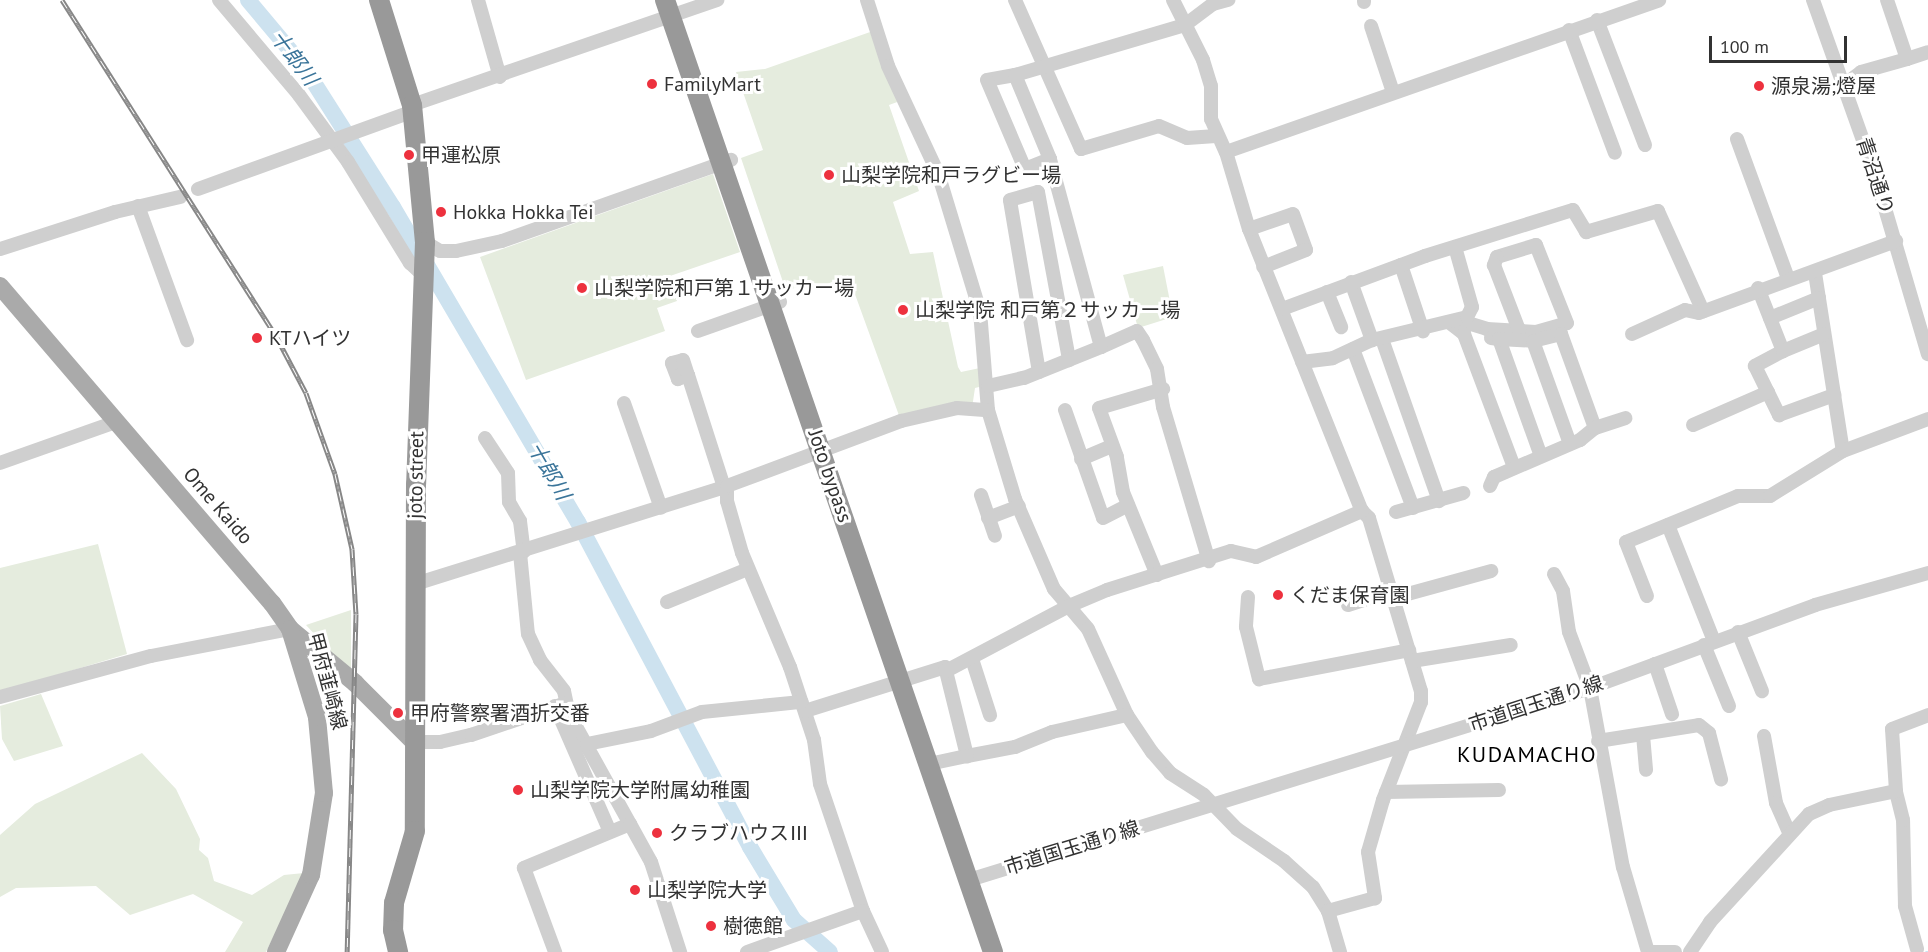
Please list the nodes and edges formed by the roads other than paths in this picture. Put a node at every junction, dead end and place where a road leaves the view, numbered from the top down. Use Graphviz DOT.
graph roads {
  1 [pos="219,0"];
  2 [pos="380,0"];
  3 [pos="478,0"];
  4 [pos="717,0"];
  5 [pos="867,0"];
  6 [pos="1015,0"];
  7 [pos="1173,0"];
  8 [pos="1228,0"];
  9 [pos="1813,0"];
  10 [pos="1887,0"];
  11 [pos="1654,1"];
  12 [pos="673,7"];
  13 [pos="1597,20"];
  14 [pos="1185,25"];
  15 [pos="1371,26"];
  16 [pos="1569,30"];
  17 [pos="1928,52"];
  18 [pos="1907,58"];
  19 [pos="1043,65"];
  20 [pos="1016,75"];
  21 [pos="500,77"];
  22 [pos="1844,85"];
  23 [pos="1393,92"];
  24 [pos="412,108"];
  25 [pos="1216,136"];
  26 [pos="1737,139"];
  27 [pos="331,140"];
  28 [pos="1645,144"];
  29 [pos="1226,152"];
  30 [pos="1615,153"];
  31 [pos="1050,159"];
  32 [pos="726,161"];
  33 [pos="198,189"];
  34 [pos="180,197"];
  35 [pos="138,206"];
  36 [pos="1066,210"];
  37 [pos="1043,218"];
  38 [pos="1249,229"];
  39 [pos="1896,241"];
  40 [pos="424,242"];
  41 [pos="1455,247"];
  42 [pos="0,249"];
  43 [pos="1401,264"];
  44 [pos="1263,267"];
  45 [pos="1815,273"];
  46 [pos="422,274"];
  47 [pos="1788,278"];
  48 [pos="1351,282"];
  49 [pos="0,286"];
  50 [pos="1758,288"];
  51 [pos="1327,292"];
  52 [pos="1818,298"];
  53 [pos="775,303"];
  54 [pos="1282,309"];
  55 [pos="1703,311"];
  56 [pos="1770,318"];
  57 [pos="1454,321"];
  58 [pos="1341,327"];
  59 [pos="1518,330"];
  60 [pos="698,331"];
  61 [pos="1423,331"];
  62 [pos="1464,334"];
  63 [pos="1632,334"];
  64 [pos="1824,334"];
  65 [pos="1499,339"];
  66 [pos="187,340"];
  67 [pos="1377,340"];
  68 [pos="1533,341"];
  69 [pos="1101,347"];
  70 [pos="1353,349"];
  71 [pos="1783,351"];
  72 [pos="1928,354"];
  73 [pos="1069,360"];
  74 [pos="1302,362"];
  75 [pos="1040,372"];
  76 [pos="688,375"];
  77 [pos="988,386"];
  78 [pos="1163,389"];
  79 [pos="1768,392"];
  80 [pos="1834,395"];
  81 [pos="624,403"];
  82 [pos="988,410"];
  83 [pos="1065,410"];
  84 [pos="1625,418"];
  85 [pos="1928,419"];
  86 [pos="116,422"];
  87 [pos="1693,425"];
  88 [pos="1595,428"];
  89 [pos="485,438"];
  90 [pos="1570,444"];
  91 [pos="1112,446"];
  92 [pos="1843,451"];
  93 [pos="826,452"];
  94 [pos="1541,456"];
  95 [pos="1081,459"];
  96 [pos="0,463"];
  97 [pos="1514,467"];
  98 [pos="1490,486"];
  99 [pos="726,487"];
  100 [pos="1463,494"];
  101 [pos="981,495"];
  102 [pos="1439,501"];
  103 [pos="1128,505"];
  104 [pos="1019,506"];
  105 [pos="661,508"];
  106 [pos="1413,508"];
  107 [pos="1362,511"];
  108 [pos="1396,512"];
  109 [pos="988,518"];
  110 [pos="1668,525"];
  111 [pos="995,536"];
  112 [pos="522,553"];
  113 [pos="1209,561"];
  114 [pos="748,569"];
  115 [pos="1491,571"];
  116 [pos="1928,573"];
  117 [pos="1554,574"];
  118 [pos="1157,575"];
  119 [pos="415,584"];
  120 [pos="1392,594"];
  121 [pos="1647,596"];
  122 [pos="1248,597"];
  123 [pos="667,602"];
  124 [pos="1348,605"];
  125 [pos="1069,606"];
  126 [pos="290,629"];
  127 [pos="1738,632"];
  128 [pos="1709,643"];
  129 [pos="1510,645"];
  130 [pos="1411,655"];
  131 [pos="972,659"];
  132 [pos="1655,664"];
  133 [pos="946,671"];
  134 [pos="905,680"];
  135 [pos="1590,688"];
  136 [pos="1762,691"];
  137 [pos="0,697"];
  138 [pos="561,705"];
  139 [pos="803,706"];
  140 [pos="1729,706"];
  141 [pos="1127,714"];
  142 [pos="1672,714"];
  143 [pos="990,715"];
  144 [pos="1928,715"];
  145 [pos="1643,735"];
  146 [pos="1764,736"];
  147 [pos="1598,741"];
  148 [pos="414,742"];
  149 [pos="586,744"];
  150 [pos="1404,746"];
  151 [pos="967,756"];
  152 [pos="934,763"];
  153 [pos="1646,770"];
  154 [pos="1720,779"];
  155 [pos="1499,790"];
  156 [pos="1896,791"];
  157 [pos="1386,792"];
  158 [pos="1213,805"];
  159 [pos="630,824"];
  160 [pos="610,832"];
  161 [pos="1790,834"];
  162 [pos="974,879"];
  163 [pos="863,910"];
  164 [pos="1328,911"];
  165 [pos="1918,950"];
  166 [pos="276,952"];
  167 [pos="398,952"];
  168 [pos="555,952"];
  169 [pos="680,952"];
  170 [pos="747,952"];
  171 [pos="882,952"];
  172 [pos="993,952"];
  173 [pos="1005,952"];
  174 [pos="1340,952"];
  175 [pos="1648,952"];
  176 [pos="1653,952"];
  177 [pos="1675,952"];
  178 [pos="1690,952"];
  1 -- 27 [label="street"];
  2 -- 24 [label="highway, joto street"];
  3 -- 21 [label="street"];
  4 -- 12 [label="street"];
  5 -- 77 [label="street"];
  6 -- 19 [label="street"];
  7 -- 14 [label="street"];
  8 -- 14 [label="street"];
  9 -- 22 [label="street, 青沼通り"];
  10 -- 18 [label="street"];
  11 -- 13 [label="street"];
  12 -- 21 [label="street"];
  12 -- 32 [label="highway, Joto bypass"];
  13 -- 16 [label="street"];
  13 -- 28 [label="street"];
  14 -- 19 [label="street"];
  14 -- 25 [label="street"];
  15 -- 23 [label="street"];
  16 -- 23 [label="street"];
  16 -- 30 [label="street"];
  17 -- 18 [label="street"];
  18 -- 22 [label="street"];
  19 -- 20 [label="street"];
  19 -- 25 [label="street"];
  20 -- 31 [label="street"];
  20 -- 31 [label="street"];
  21 -- 24 [label="street"];
  22 -- 39 [label="street, 青沼通り"];
  23 -- 29 [label="street"];
  24 -- 27 [label="street"];
  24 -- 40 [label="highway, joto street"];
  25 -- 29 [label="street"];
  26 -- 47 [label="street"];
  27 -- 33 [label="street"];
  27 -- 46 [label="street"];
  29 -- 38 [label="street"];
  31 -- 36 [label="street"];
  32 -- 40 [label="street"];
  32 -- 53 [label="highway, Joto bypass"];
  34 -- 35 [label="street"];
  35 -- 42 [label="street"];
  35 -- 66 [label="street"];
  36 -- 37 [label="street"];
  36 -- 69 [label="street"];
  37 -- 73 [label="street"];
  37 -- 75 [label="street"];
  38 -- 44 [label="street"];
  38 -- 44 [label="street"];
  39 -- 45 [label="street"];
  39 -- 72 [label="street, 青沼通り"];
  40 -- 46 [label="highway, joto street"];
  41 -- 43 [label="street"];
  41 -- 55 [label="street"];
  41 -- 57 [label="street"];
  43 -- 48 [label="street"];
  43 -- 61 [label="street"];
  44 -- 54 [label="street"];
  45 -- 47 [label="street"];
  45 -- 52 [label="street"];
  46 -- 119 [label="highway, joto street"];
  47 -- 50 [label="street"];
  48 -- 51 [label="street"];
  48 -- 67 [label="street"];
  49 -- 86 [label="main road, Ome Kaido"];
  50 -- 55 [label="street"];
  50 -- 56 [label="street"];
  51 -- 54 [label="street"];
  51 -- 58 [label="street"];
  52 -- 56 [label="street"];
  52 -- 64 [label="street"];
  53 -- 60 [label="street"];
  53 -- 93 [label="highway, Joto bypass"];
  54 -- 74 [label="street"];
  55 -- 63 [label="street"];
  56 -- 71 [label="street"];
  57 -- 59 [label="street"];
  57 -- 61 [label="street"];
  57 -- 62 [label="street"];
  59 -- 59 [label="street"];
  61 -- 67 [label="street"];
  62 -- 65 [label="street"];
  62 -- 97 [label="street"];
  64 -- 71 [label="street"];
  64 -- 80 [label="street"];
  65 -- 68 [label="street"];
  65 -- 94 [label="street"];
  67 -- 70 [label="street"];
  67 -- 102 [label="street"];
  68 -- 88 [label="street"];
  68 -- 90 [label="street"];
  69 -- 73 [label="street"];
  69 -- 78 [label="street"];
  70 -- 74 [label="street"];
  70 -- 106 [label="street"];
  71 -- 79 [label="street"];
  73 -- 75 [label="street"];
  74 -- 107 [label="street"];
  75 -- 77 [label="street"];
  76 -- 99 [label="street"];
  77 -- 82 [label="street"];
  78 -- 91 [label="street"];
  78 -- 113 [label="street"];
  79 -- 80 [label="street"];
  79 -- 87 [label="street"];
  80 -- 92 [label="street"];
  81 -- 105 [label="street"];
  82 -- 93 [label="street"];
  82 -- 104 [label="street"];
  83 -- 95 [label="street"];
  84 -- 88 [label="street"];
  85 -- 92 [label="street"];
  86 -- 96 [label="street"];
  86 -- 126 [label="main road, Ome Kaido"];
  88 -- 90 [label="street"];
  89 -- 112 [label="street"];
  90 -- 94 [label="street"];
  91 -- 95 [label="street"];
  91 -- 103 [label="street"];
  92 -- 110 [label="street"];
  93 -- 99 [label="street"];
  93 -- 134 [label="highway, Joto bypass"];
  94 -- 97 [label="street"];
  95 -- 103 [label="street"];
  97 -- 98 [label="street"];
  99 -- 105 [label="street"];
  99 -- 114 [label="street"];
  100 -- 102 [label="street"];
  101 -- 109 [label="street"];
  102 -- 106 [label="street"];
  103 -- 118 [label="street"];
  104 -- 109 [label="street"];
  104 -- 125 [label="street"];
  105 -- 112 [label="street"];
  106 -- 108 [label="street"];
  107 -- 113 [label="street"];
  107 -- 120 [label="street"];
  109 -- 111 [label="street"];
  110 -- 121 [label="street"];
  110 -- 128 [label="street"];
  112 -- 119 [label="street"];
  112 -- 138 [label="street"];
  113 -- 118 [label="street"];
  114 -- 123 [label="street"];
  114 -- 139 [label="street"];
  115 -- 120 [label="street"];
  116 -- 127 [label="street, 市道国玉通り線"];
  117 -- 135 [label="street"];
  118 -- 125 [label="street"];
  119 -- 148 [label="highway, joto street"];
  120 -- 124 [label="street"];
  120 -- 130 [label="street"];
  122 -- 130 [label="street"];
  125 -- 131 [label="street"];
  125 -- 141 [label="street"];
  126 -- 137 [label="street"];
  126 -- 148 [label="main road, Ome Kaido"];
  126 -- 166 [label="main road, 甲府韮崎線"];
  127 -- 128 [label="street, 市道国玉通り線"];
  127 -- 136 [label="street"];
  128 -- 132 [label="street, 市道国玉通り線"];
  128 -- 140 [label="street"];
  129 -- 130 [label="street"];
  130 -- 150 [label="street"];
  131 -- 133 [label="street"];
  131 -- 143 [label="street"];
  132 -- 135 [label="street, 市道国玉通り線"];
  132 -- 142 [label="street"];
  133 -- 134 [label="street"];
  133 -- 151 [label="street"];
  134 -- 139 [label="street"];
  134 -- 152 [label="highway, Joto bypass"];
  135 -- 147 [label="street"];
  135 -- 150 [label="street, 市道国玉通り線"];
  138 -- 148 [label="street"];
  138 -- 149 [label="street"];
  138 -- 160 [label="street"];
  139 -- 149 [label="street"];
  139 -- 163 [label="street"];
  141 -- 151 [label="street"];
  141 -- 158 [label="street"];
  144 -- 156 [label="street"];
  145 -- 147 [label="street"];
  145 -- 153 [label="street"];
  145 -- 154 [label="street"];
  146 -- 161 [label="street"];
  147 -- 175 [label="street"];
  148 -- 167 [label="highway, joto street"];
  149 -- 159 [label="street"];
  150 -- 157 [label="street"];
  150 -- 158 [label="street, 市道国玉通り線"];
  151 -- 152 [label="street"];
  152 -- 162 [label="highway, Joto bypass"];
  155 -- 157 [label="street"];
  156 -- 161 [label="street"];
  156 -- 165 [label="street"];
  157 -- 164 [label="street"];
  158 -- 162 [label="street, 市道国玉通り線"];
  158 -- 164 [label="street"];
  159 -- 160 [label="street"];
  159 -- 169 [label="street"];
  160 -- 168 [label="street"];
  161 -- 178 [label="street"];
  162 -- 172 [label="highway, Joto bypass"];
  162 -- 173 [label="highway, Joto bypass"];
  163 -- 170 [label="street"];
  163 -- 171 [label="street"];
  164 -- 174 [label="street"];
  176 -- 177 [label="street"];
}
